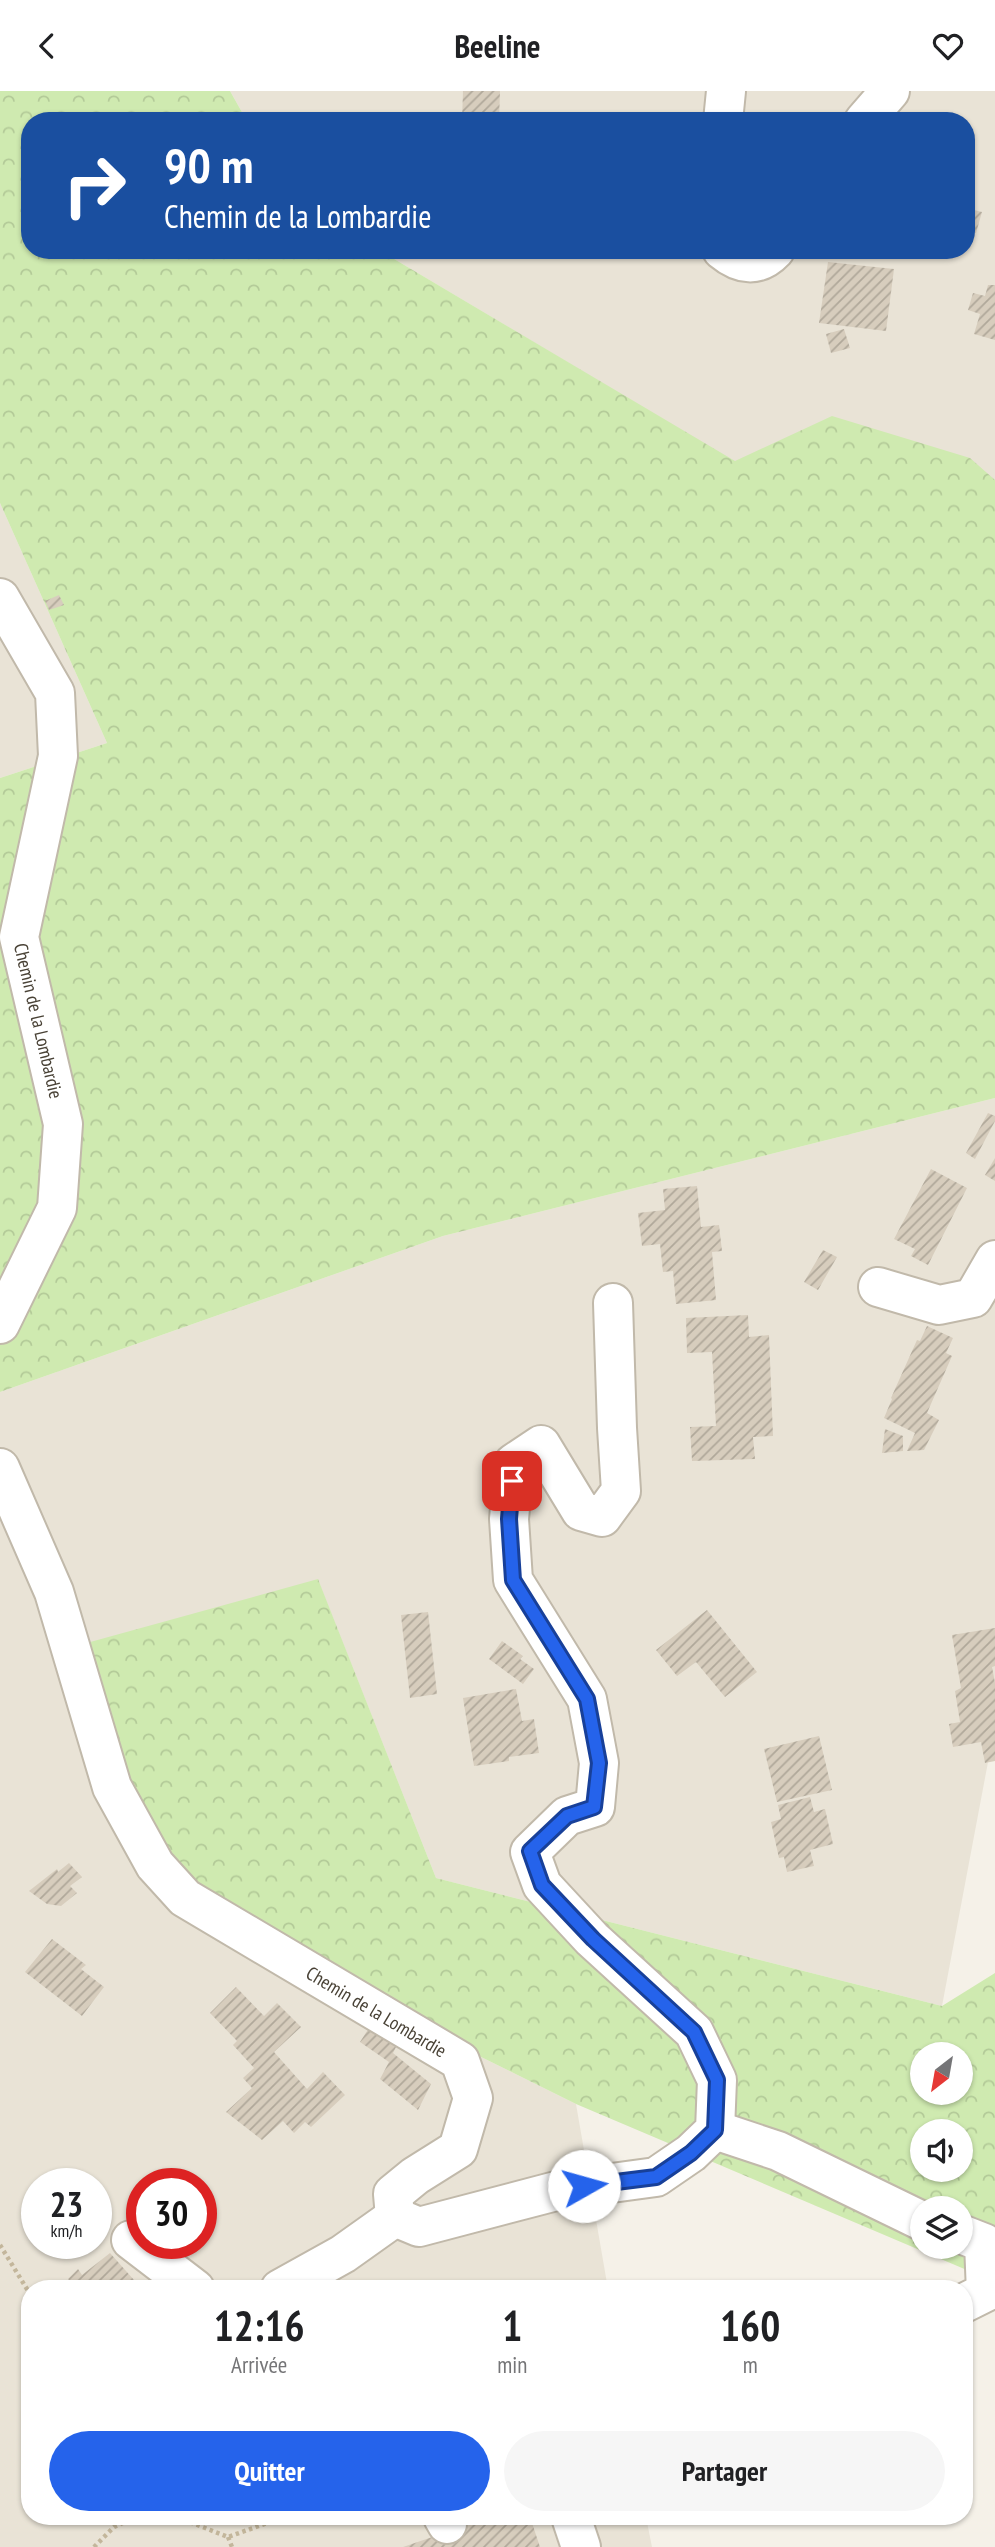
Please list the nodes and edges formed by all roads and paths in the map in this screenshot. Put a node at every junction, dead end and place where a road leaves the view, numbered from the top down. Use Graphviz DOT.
graph roads {
  1 [pos="726,91"];
  2 [pos="890,91"];
  3 [pos="724,112"];
  4 [pos="872,112"];
  5 [pos="734,259"];
  6 [pos="766,259"];
  7 [pos="0,598"];
  8 [pos="995,1260"];
  9 [pos="878,1287"];
  10 [pos="612,1303"];
  11 [pos="0,1324"];
  12 [pos="0,1468"];
  13 [pos="715,2130"];
  14 [pos="910,2215"];
  15 [pos="395,2217"];
  16 [pos="973,2239"];
  17 [pos="0,2245"];
  18 [pos="156,2259"];
  19 [pos="22,2280"];
  20 [pos="183,2280"];
  21 [pos="296,2280"];
  22 [pos="973,2298"];
  23 [pos="118,2525"];
  24 [pos="197,2525"];
  25 [pos="262,2525"];
  26 [pos="574,2525"];
  27 [pos="228,2537"];
  28 [pos="93,2547"];
  29 [pos="232,2547"];
  30 [pos="581,2547"];
  1 -- 3 [label="street"];
  2 -- 4 [label="street"];
  5 -- 6 [label="street"];
  7 -- 11 [label="street, Chemin de la Lombardie"];
  8 -- 9 [label="street"];
  10 -- 13 [label="street"];
  12 -- 15 [label="street, Chemin de la Lombardie"];
  13 -- 14 [label="street"];
  13 -- 15 [label="street"];
  15 -- 21 [label="street"];
  16 -- 22 [label="street"];
  17 -- 19 [label="path"];
  18 -- 20 [label="street"];
  23 -- 28 [label="path"];
  24 -- 27 [label="path"];
  25 -- 27 [label="path"];
  26 -- 30 [label="street"];
  27 -- 29 [label="path"];
}
